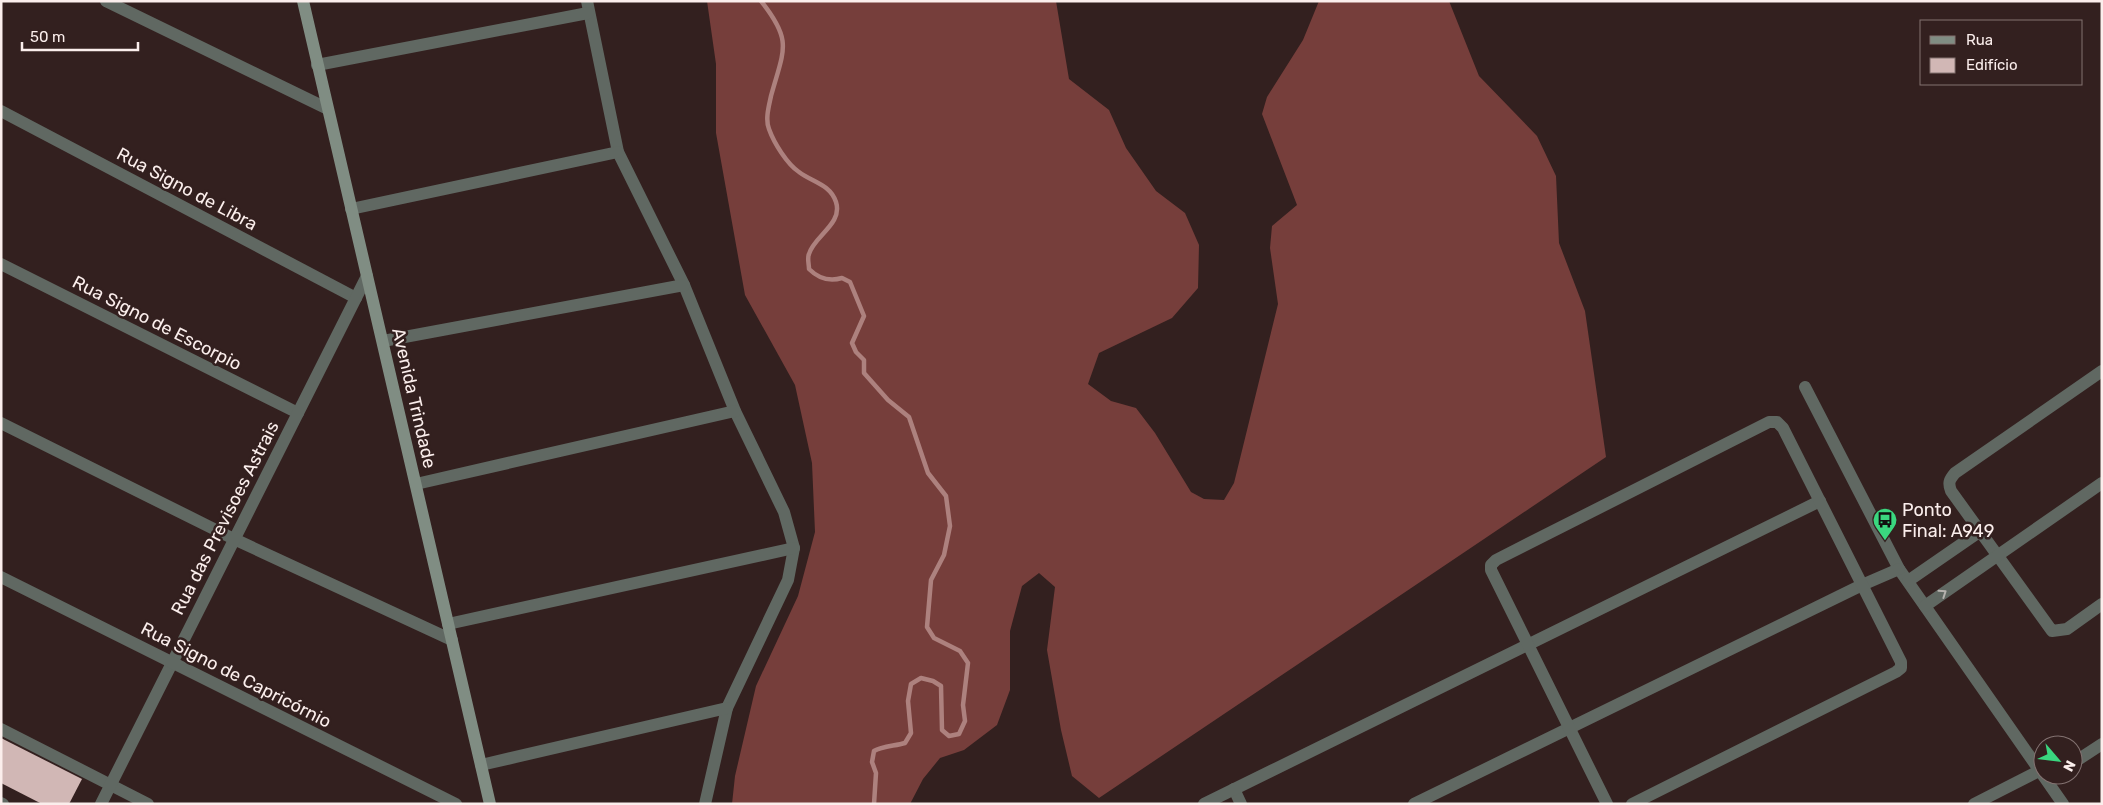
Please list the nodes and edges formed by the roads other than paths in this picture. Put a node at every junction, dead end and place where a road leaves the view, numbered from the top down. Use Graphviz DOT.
graph roads {
  1 [pos="106,1"];
  2 [pos="303,1"];
  3 [pos="588,7"];
  4 [pos="317,65"];
  5 [pos="326,108"];
  6 [pos="1,111"];
  7 [pos="618,152"];
  8 [pos="351,209"];
  9 [pos="1,264"];
  10 [pos="367,276"];
  11 [pos="684,285"];
  12 [pos="356,298"];
  13 [pos="383,341"];
  14 [pos="2102,371"];
  15 [pos="1805,387"];
  16 [pos="735,412"];
  17 [pos="298,413"];
  18 [pos="1,422"];
  19 [pos="2102,483"];
  20 [pos="416,484"];
  21 [pos="1820,501"];
  22 [pos="1979,532"];
  23 [pos="234,539"];
  24 [pos="794,548"];
  25 [pos="1997,556"];
  26 [pos="1899,569"];
  27 [pos="1,577"];
  28 [pos="1908,581"];
  29 [pos="1862,584"];
  30 [pos="2102,604"];
  31 [pos="1925,606"];
  32 [pos="448,624"];
  33 [pos="452,640"];
  34 [pos="1528,644"];
  35 [pos="172,662"];
  36 [pos="727,708"];
  37 [pos="1569,727"];
  38 [pos="1,729"];
  39 [pos="2102,744"];
  40 [pos="2033,756"];
  41 [pos="2083,757"];
  42 [pos="481,765"];
  43 [pos="2033,781"];
  44 [pos="110,785"];
  45 [pos="2052,785"];
  46 [pos="1234,789"];
  47 [pos="101,804"];
  48 [pos="148,804"];
  49 [pos="456,804"];
  50 [pos="490,804"];
  51 [pos="705,804"];
  52 [pos="1204,804"];
  53 [pos="1241,804"];
  54 [pos="1414,804"];
  55 [pos="1607,804"];
  56 [pos="1632,804"];
  57 [pos="1974,804"];
  58 [pos="2063,804"];
  1 -- 5 [label="street"];
  2 -- 4 [label="main road, Avenida Trindade"];
  3 -- 4 [label="street"];
  3 -- 7 [label="street"];
  4 -- 5 [label="main road, Avenida Trindade"];
  5 -- 8 [label="main road, Avenida Trindade"];
  6 -- 12 [label="street, Rua Signo de Libra"];
  7 -- 8 [label="street"];
  7 -- 11 [label="street"];
  8 -- 10 [label="main road, Avenida Trindade"];
  9 -- 17 [label="street, Rua Signo de Escorpio"];
  10 -- 12 [label="street, Rua das Previsoes Astrais"];
  10 -- 13 [label="main road, Avenida Trindade"];
  11 -- 13 [label="street"];
  11 -- 16 [label="street"];
  12 -- 17 [label="street, Rua das Previsoes Astrais"];
  13 -- 20 [label="main road, Avenida Trindade"];
  14 -- 22 [label="street"];
  15 -- 26 [label="street"];
  16 -- 20 [label="street"];
  16 -- 24 [label="street"];
  17 -- 23 [label="street, Rua das Previsoes Astrais"];
  18 -- 23 [label="street"];
  19 -- 25 [label="street"];
  20 -- 32 [label="main road, Avenida Trindade"];
  21 -- 29 [label="street"];
  21 -- 34 [label="street"];
  21 -- 34 [label="street"];
  22 -- 25 [label="street"];
  22 -- 28 [label="street"];
  23 -- 33 [label="street"];
  23 -- 35 [label="street, Rua das Previsoes Astrais"];
  24 -- 32 [label="street"];
  24 -- 36 [label="street"];
  25 -- 30 [label="street"];
  31 -- 25 [label="street, one-way"];
  26 -- 28 [label="street"];
  26 -- 29 [label="street"];
  27 -- 35 [label="street, Rua Signo de Capricórnio"];
  28 -- 31 [label="street"];
  29 -- 37 [label="street"];
  29 -- 56 [label="street"];
  31 -- 40 [label="street"];
  32 -- 33 [label="main road, Avenida Trindade"];
  33 -- 42 [label="main road, Avenida Trindade"];
  34 -- 37 [label="street"];
  34 -- 46 [label="street"];
  35 -- 44 [label="street, Rua das Previsoes Astrais"];
  35 -- 49 [label="street, Rua Signo de Capricórnio"];
  36 -- 42 [label="street"];
  36 -- 51 [label="street"];
  37 -- 54 [label="street"];
  37 -- 55 [label="street"];
  38 -- 44 [label="street"];
  39 -- 41 [label="street"];
  42 -- 50 [label="main road, Avenida Trindade"];
  43 -- 57 [label="street"];
  44 -- 47 [label="street, Rua das Previsoes Astrais"];
  44 -- 48 [label="street"];
  45 -- 58 [label="street"];
  46 -- 52 [label="street"];
  46 -- 53 [label="street"];
}
